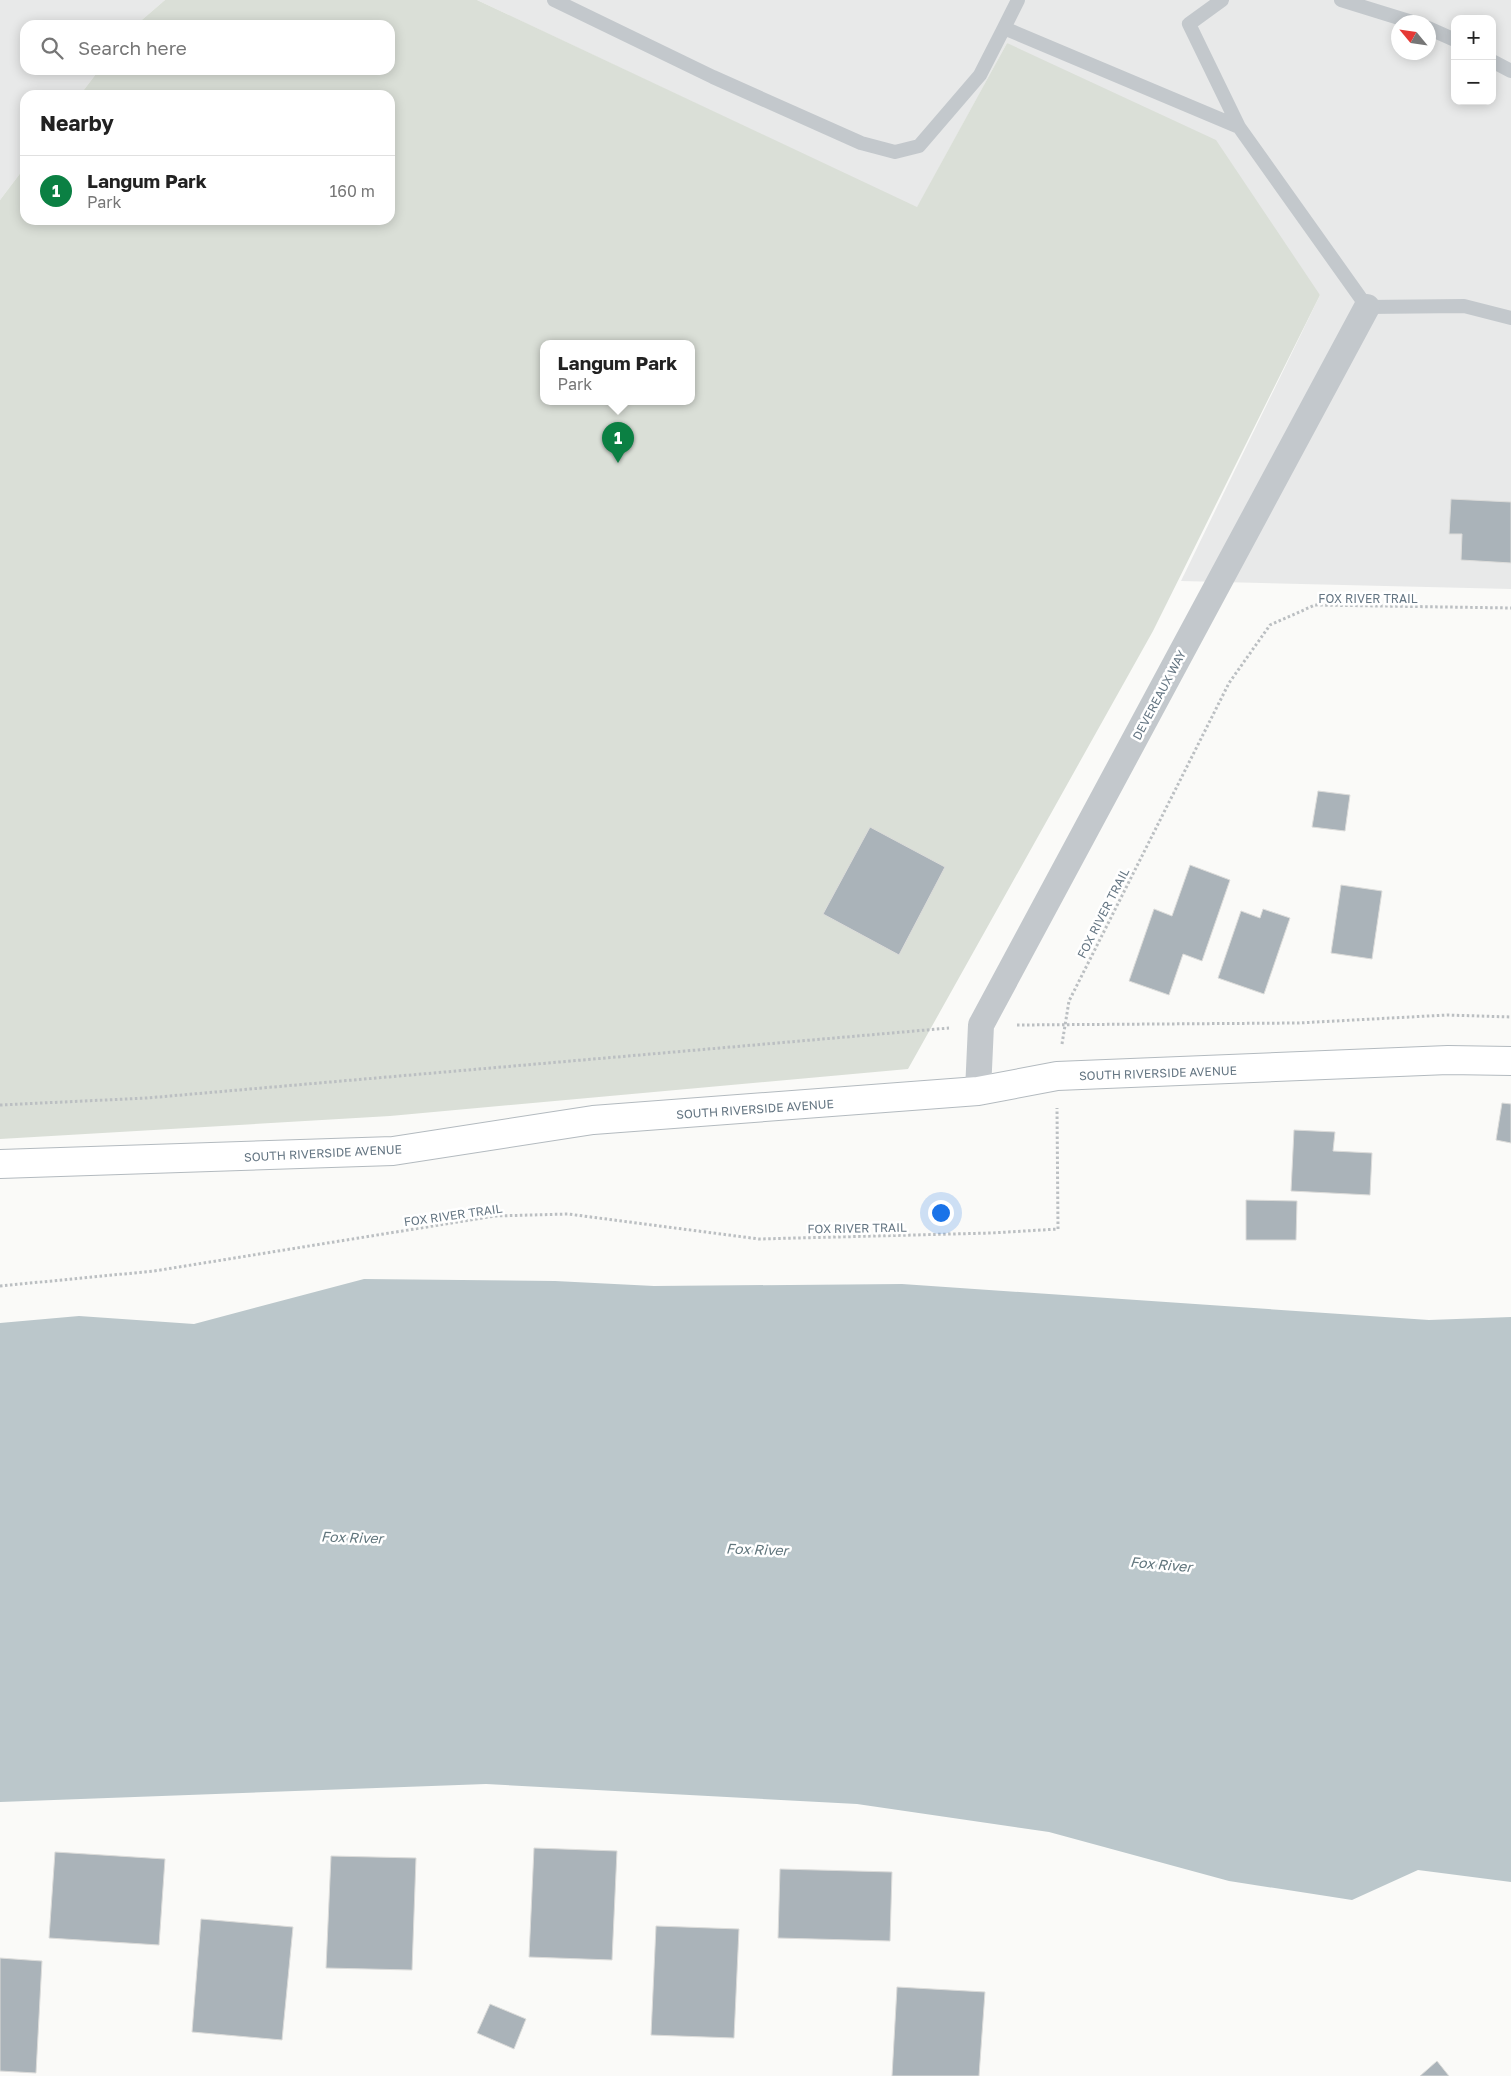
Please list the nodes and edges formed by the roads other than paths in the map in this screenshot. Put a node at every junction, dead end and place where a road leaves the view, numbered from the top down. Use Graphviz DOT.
graph roads {
  1 [pos="554,0"];
  2 [pos="1018,0"];
  3 [pos="1222,0"];
  4 [pos="1341,0"];
  5 [pos="1391,15"];
  6 [pos="1004,28"];
  7 [pos="1436,32"];
  8 [pos="1451,38"];
  9 [pos="1496,63"];
  10 [pos="1511,71"];
  11 [pos="1239,127"];
  12 [pos="1367,307"];
  13 [pos="1511,318"];
  14 [pos="1511,1061"];
  15 [pos="978,1091"];
  16 [pos="0,1164"];
  1 -- 6 [label="lane"];
  2 -- 6 [label="lane"];
  3 -- 11 [label="lane"];
  4 -- 5 [label="lane"];
  6 -- 11 [label="lane"];
  7 -- 8 [label="lane"];
  9 -- 10 [label="lane"];
  11 -- 12 [label="lane"];
  12 -- 13 [label="lane"];
  12 -- 15 [label="street, DEVEREAUX WAY"];
  14 -- 15 [label="main road, SOUTH RIVERSIDE AVENUE"];
  15 -- 16 [label="main road, SOUTH RIVERSIDE AVENUE"];
}
